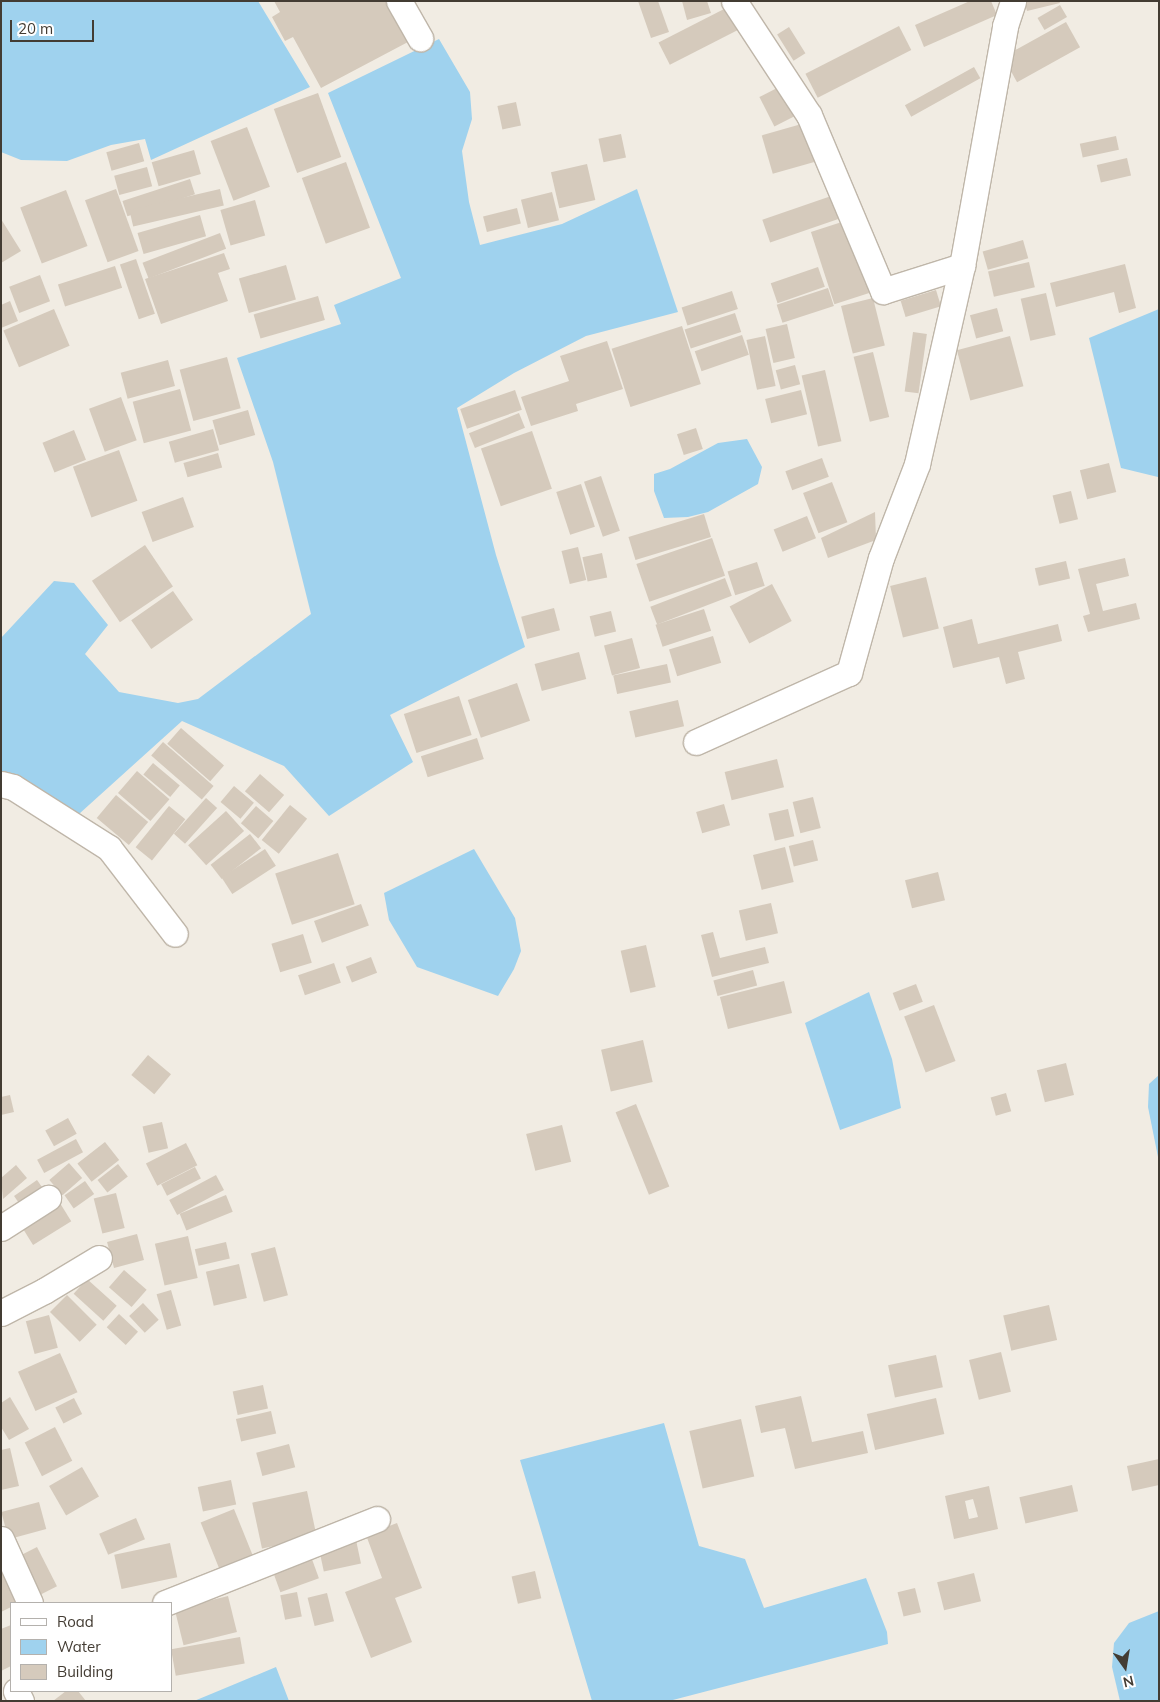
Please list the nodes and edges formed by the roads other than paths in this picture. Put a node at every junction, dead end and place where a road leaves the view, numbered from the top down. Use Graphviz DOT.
graph roads {
  1 [pos="399,1"];
  2 [pos="734,1"];
  3 [pos="1013,1"];
  4 [pos="420,38"];
  5 [pos="962,266"];
  6 [pos="696,742"];
  7 [pos="1,784"];
  8 [pos="175,934"];
  9 [pos="48,1198"];
  10 [pos="1,1228"];
  11 [pos="99,1258"];
  12 [pos="1,1313"];
  13 [pos="377,1520"];
  14 [pos="1,1539"];
  15 [pos="30,1602"];
  16 [pos="168,1602"];
  1 -- 4 [label="street"];
  2 -- 5 [label="street"];
  3 -- 5 [label="street"];
  5 -- 6 [label="street"];
  7 -- 8 [label="street"];
  9 -- 10 [label="street"];
  11 -- 12 [label="street"];
  13 -- 16 [label="street"];
  14 -- 15 [label="street"];
}
